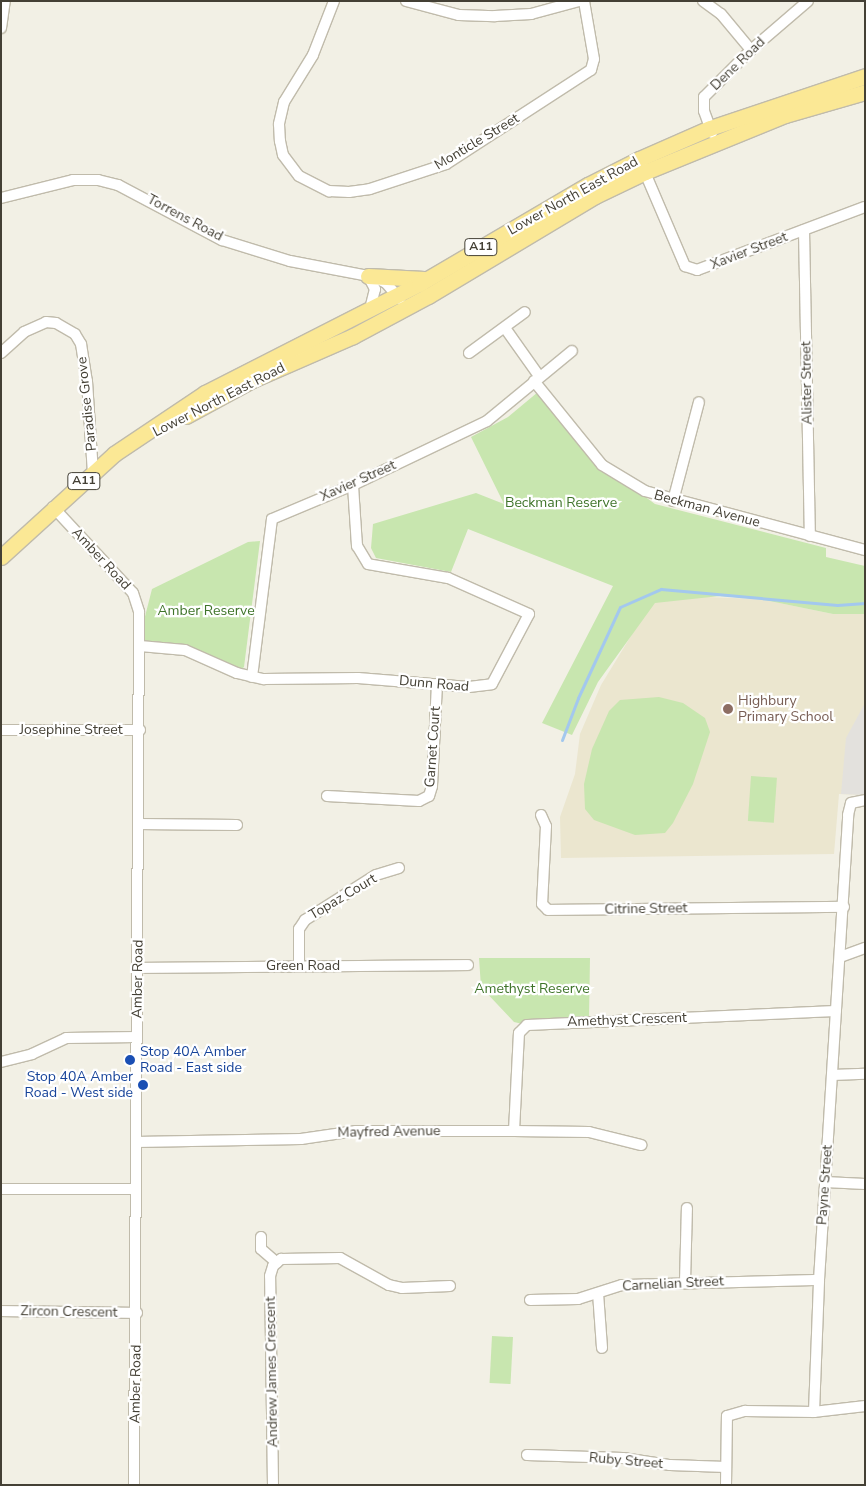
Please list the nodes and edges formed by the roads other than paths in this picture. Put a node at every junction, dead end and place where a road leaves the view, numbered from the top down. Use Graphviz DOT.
graph roads {
  1 [pos="5,1"];
  2 [pos="334,1"];
  3 [pos="406,1"];
  4 [pos="579,1"];
  5 [pos="584,1"];
  6 [pos="703,1"];
  7 [pos="808,1"];
  8 [pos="1,28"];
  9 [pos="751,50"];
  10 [pos="865,76"];
  11 [pos="865,92"];
  12 [pos="712,135"];
  13 [pos="642,166"];
  14 [pos="1,198"];
  15 [pos="865,207"];
  16 [pos="804,230"];
  17 [pos="368,276"];
  18 [pos="426,279"];
  19 [pos="398,294"];
  20 [pos="370,308"];
  21 [pos="406,308"];
  22 [pos="524,312"];
  23 [pos="506,328"];
  24 [pos="572,351"];
  25 [pos="1,353"];
  26 [pos="469,353"];
  27 [pos="536,379"];
  28 [pos="698,402"];
  29 [pos="114,454"];
  30 [pos="93,473"];
  31 [pos="353,485"];
  32 [pos="673,501"];
  33 [pos="53,507"];
  34 [pos="810,536"];
  35 [pos="865,550"];
  36 [pos="1,556"];
  37 [pos="140,646"];
  38 [pos="252,677"];
  39 [pos="437,684"];
  40 [pos="1,730"];
  41 [pos="140,730"];
  42 [pos="327,796"];
  43 [pos="865,800"];
  44 [pos="541,815"];
  45 [pos="139,824"];
  46 [pos="237,825"];
  47 [pos="399,868"];
  48 [pos="844,906"];
  49 [pos="865,948"];
  50 [pos="840,957"];
  51 [pos="468,965"];
  52 [pos="299,966"];
  53 [pos="138,968"];
  54 [pos="836,1011"];
  55 [pos="137,1037"];
  56 [pos="1,1062"];
  57 [pos="832,1074"];
  58 [pos="865,1074"];
  59 [pos="514,1131"];
  60 [pos="136,1142"];
  61 [pos="641,1145"];
  62 [pos="825,1182"];
  63 [pos="865,1184"];
  64 [pos="1,1189"];
  65 [pos="136,1189"];
  66 [pos="687,1208"];
  67 [pos="261,1237"];
  68 [pos="277,1262"];
  69 [pos="818,1280"];
  70 [pos="686,1282"];
  71 [pos="450,1286"];
  72 [pos="598,1293"];
  73 [pos="530,1300"];
  74 [pos="1,1311"];
  75 [pos="136,1313"];
  76 [pos="602,1348"];
  77 [pos="865,1406"];
  78 [pos="814,1412"];
  79 [pos="527,1455"];
  80 [pos="726,1467"];
  81 [pos="134,1485"];
  82 [pos="274,1485"];
  83 [pos="726,1485"];
  1 -- 8 [label="street"];
  2 -- 5 [label="street, Monticle Street"];
  3 -- 4 [label="street"];
  6 -- 9 [label="street"];
  7 -- 9 [label="street, Dene Road"];
  9 -- 12 [label="street, Dene Road"];
  10 -- 12 [label="main road, Lower North East Road / A11"];
  11 -- 12 [label="main road, Lower North East Road / A11"];
  12 -- 13 [label="main road, Lower North East Road / A11"];
  13 -- 16 [label="street, Xavier Street"];
  13 -- 18 [label="main road, Lower North East Road / A11"];
  13 -- 21 [label="main road, Lower North East Road / A11"];
  14 -- 17 [label="street, Torrens Road"];
  15 -- 16 [label="street, Xavier Street"];
  16 -- 34 [label="street, Alister Street"];
  17 -- 18 [label="main road"];
  17 -- 19 [label="street, Torrens Road"];
  17 -- 20 [label="street"];
  18 -- 19 [label="main road, Lower North East Road / A11"];
  19 -- 20 [label="main road, Lower North East Road / A11"];
  19 -- 21 [label="street, Torrens Road"];
  20 -- 29 [label="main road, Lower North East Road / A11"];
  21 -- 29 [label="main road, Lower North East Road / A11"];
  22 -- 23 [label="street"];
  23 -- 26 [label="street"];
  23 -- 27 [label="street, Beckman Avenue"];
  24 -- 27 [label="street, Xavier Street"];
  25 -- 30 [label="street, Paradise Grove"];
  27 -- 31 [label="street, Xavier Street"];
  27 -- 32 [label="street, Beckman Avenue"];
  28 -- 32 [label="street"];
  29 -- 30 [label="main road, Lower North East Road / A11"];
  30 -- 33 [label="main road, Lower North East Road / A11"];
  31 -- 38 [label="street, Xavier Street"];
  31 -- 39 [label="street, Dunn Road"];
  32 -- 34 [label="street, Beckman Avenue"];
  33 -- 36 [label="main road, Lower North East Road / A11"];
  33 -- 37 [label="street, Amber Road"];
  34 -- 35 [label="street, Beckman Avenue"];
  37 -- 38 [label="street, Dunn Road"];
  37 -- 41 [label="street, Amber Road"];
  38 -- 39 [label="street, Dunn Road"];
  39 -- 42 [label="street, Garnet Court"];
  40 -- 41 [label="street, Josephine Street"];
  41 -- 45 [label="street, Amber Road"];
  43 -- 48 [label="street, Payne Street"];
  44 -- 48 [label="street, Citrine Street"];
  45 -- 46 [label="street"];
  45 -- 53 [label="street, Amber Road"];
  47 -- 52 [label="street, Topaz Court"];
  48 -- 50 [label="street, Payne Street"];
  49 -- 50 [label="street"];
  50 -- 54 [label="street, Payne Street"];
  51 -- 52 [label="street, Green Road"];
  52 -- 53 [label="street, Green Road"];
  53 -- 55 [label="street, Amber Road"];
  54 -- 57 [label="street, Payne Street"];
  54 -- 59 [label="street, Amethyst Crescent"];
  55 -- 56 [label="street"];
  55 -- 60 [label="street, Amber Road"];
  57 -- 58 [label="street"];
  57 -- 62 [label="street, Payne Street"];
  59 -- 60 [label="street, Mayfred Avenue"];
  59 -- 61 [label="street, Mayfred Avenue"];
  60 -- 65 [label="street, Amber Road"];
  62 -- 63 [label="street"];
  62 -- 69 [label="street, Payne Street"];
  64 -- 65 [label="street"];
  65 -- 75 [label="street, Amber Road"];
  66 -- 70 [label="street"];
  67 -- 68 [label="street"];
  68 -- 71 [label="street"];
  68 -- 82 [label="street, Andrew James Crescent"];
  69 -- 70 [label="street, Carnelian Street"];
  69 -- 78 [label="street, Payne Street"];
  70 -- 72 [label="street, Carnelian Street"];
  72 -- 73 [label="street, Carnelian Street"];
  72 -- 76 [label="street"];
  74 -- 75 [label="street, Zircon Crescent"];
  75 -- 81 [label="street, Amber Road"];
  77 -- 78 [label="street"];
  78 -- 80 [label="street"];
  79 -- 80 [label="street, Ruby Street"];
  80 -- 83 [label="street"];
}
